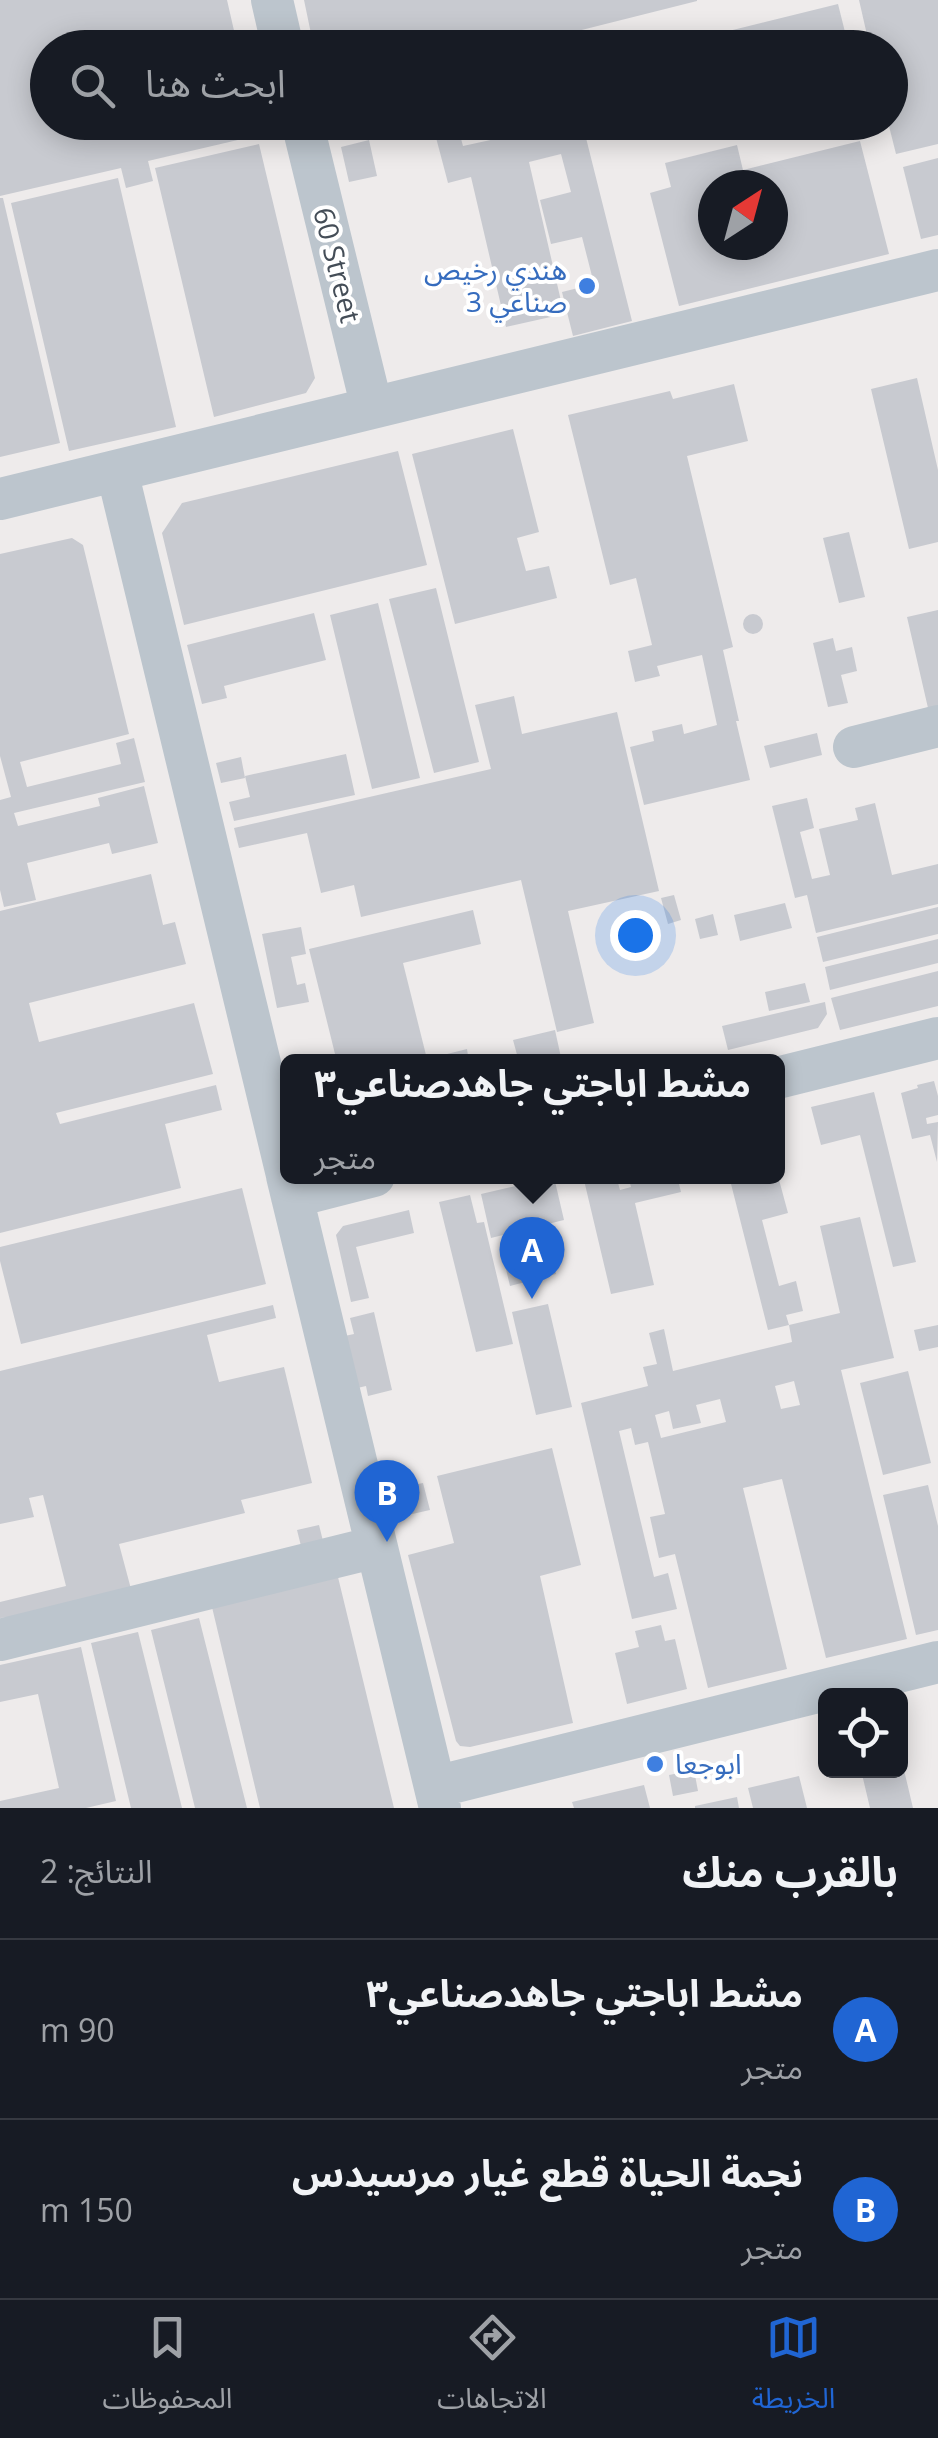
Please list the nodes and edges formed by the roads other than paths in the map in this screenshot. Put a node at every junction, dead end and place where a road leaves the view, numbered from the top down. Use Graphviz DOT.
graph roads {
  1 [pos="272,0"];
  2 [pos="280,30"];
  3 [pos="306,140"];
  4 [pos="938,270"];
  5 [pos="372,408"];
  6 [pos="117,471"];
  7 [pos="0,500"];
  8 [pos="938,726"];
  9 [pos="854,748"];
  10 [pos="938,1038"];
  11 [pos="785,1076"];
  12 [pos="280,1146"];
  13 [pos="289,1184"];
  14 [pos="376,1547"];
  15 [pos="0,1640"];
  16 [pos="938,1662"];
  17 [pos="437,1798"];
  1 -- 2 [label="lane"];
  3 -- 5 [label="lane, 60 Street"];
  4 -- 5 [label="lane"];
  5 -- 6 [label="lane"];
  6 -- 7 [label="lane"];
  6 -- 12 [label="lane"];
  8 -- 9 [label="lane"];
  10 -- 11 [label="lane"];
  13 -- 14 [label="lane"];
  14 -- 15 [label="lane"];
  14 -- 17 [label="lane"];
  16 -- 17 [label="lane"];
}
